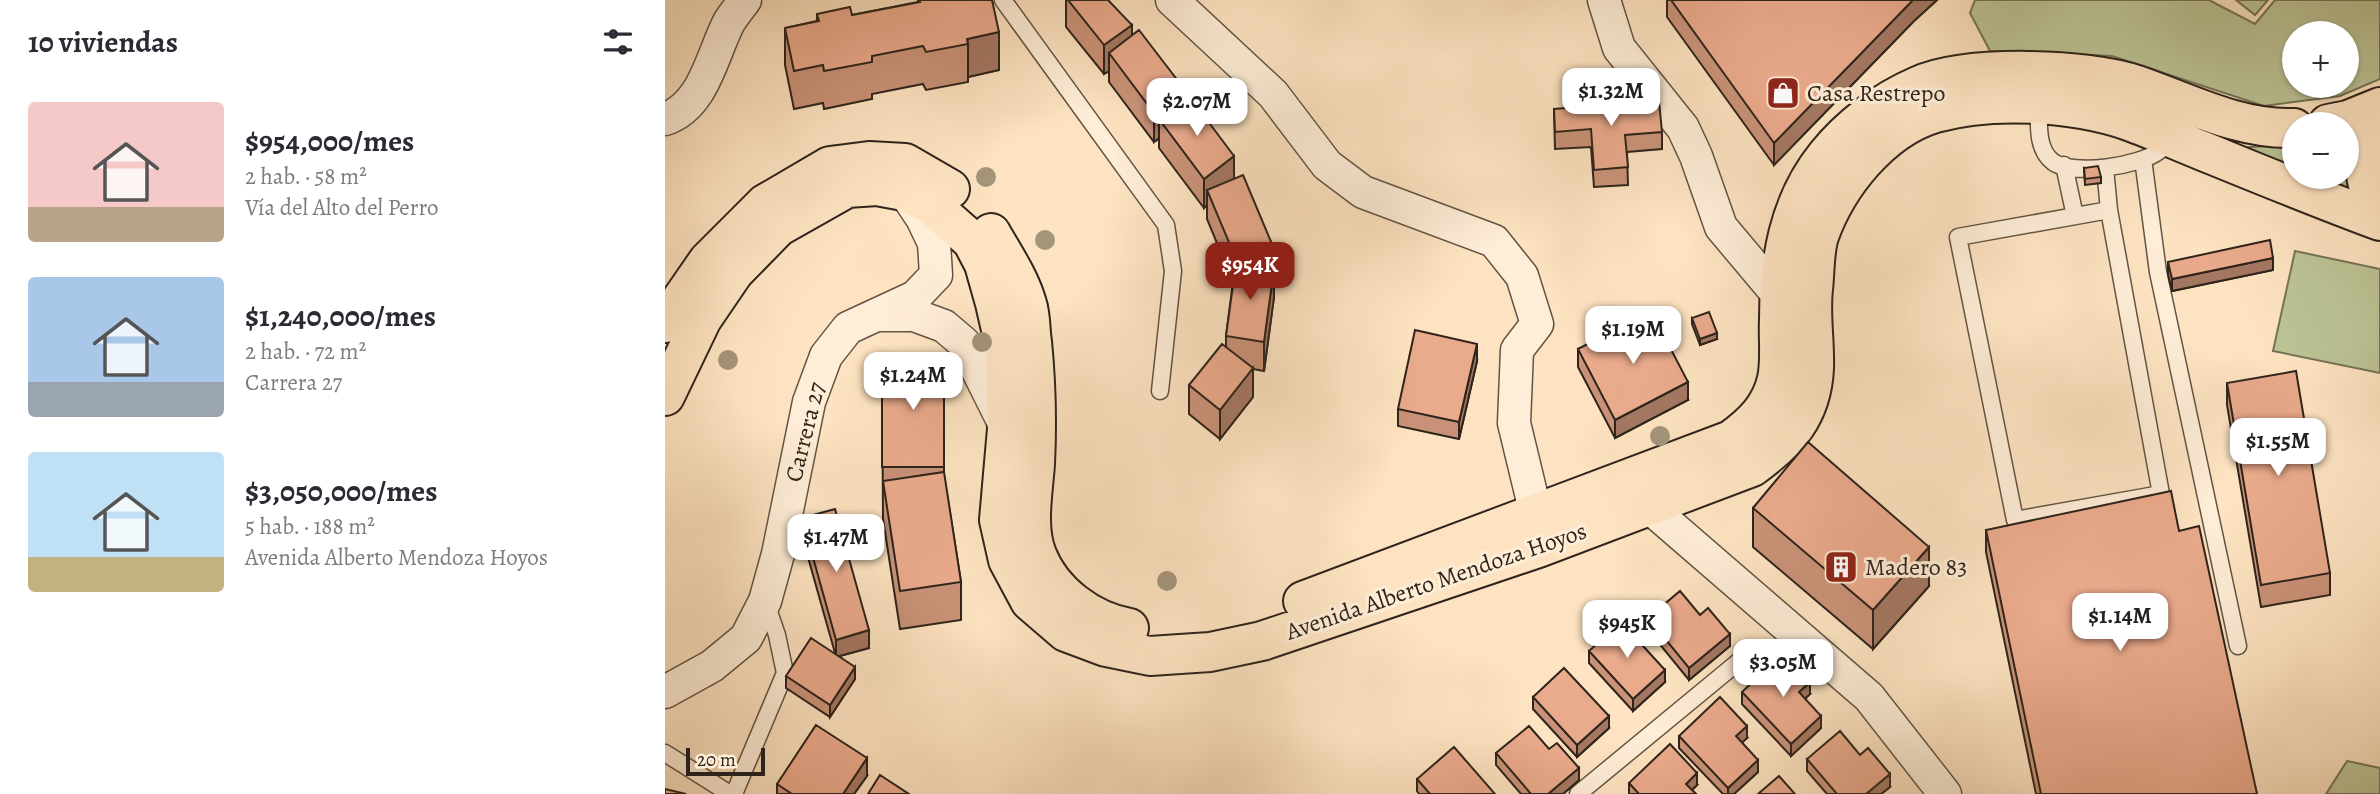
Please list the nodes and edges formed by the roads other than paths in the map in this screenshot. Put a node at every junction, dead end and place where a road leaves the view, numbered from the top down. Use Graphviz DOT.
graph roads {
  1 [pos="745,0"];
  2 [pos="1003,0"];
  3 [pos="1172,0"];
  4 [pos="1604,0"];
  5 [pos="2039,105"];
  6 [pos="2380,108"];
  7 [pos="2359,116"];
  8 [pos="665,119"];
  9 [pos="2172,129"];
  10 [pos="2282,129"];
  11 [pos="2064,165"];
  12 [pos="2105,169"];
  13 [pos="904,191"];
  14 [pos="2380,208"];
  15 [pos="2109,210"];
  16 [pos="2075,216"];
  17 [pos="2380,221"];
  18 [pos="1779,296"];
  19 [pos="875,315"];
  20 [pos="665,323"];
  21 [pos="1160,391"];
  22 [pos="665,396"];
  23 [pos="1007,429"];
  24 [pos="1648,506"];
  25 [pos="1536,514"];
  26 [pos="765,601"];
  27 [pos="2238,646"];
  28 [pos="1749,653"];
  29 [pos="665,692"];
  30 [pos="665,753"];
  31 [pos="732,794"];
  32 [pos="1578,794"];
  33 [pos="1945,794"];
  1 -- 8 [label="street"];
  2 -- 21 [label="lane"];
  3 -- 25 [label="street"];
  4 -- 18 [label="street"];
  5 -- 9 [label="main road, Avenida Alberto Mendoza Hoyos"];
  5 -- 11 [label="lane"];
  5 -- 24 [label="main road, Avenida Alberto Mendoza Hoyos"];
  6 -- 7 [label="main road"];
  6 -- 14 [label="main road"];
  9 -- 10 [label="main road, Avenida Alberto Mendoza Hoyos"];
  9 -- 12 [label="lane"];
  9 -- 17 [label="main road, Avenida Alberto Mendoza Hoyos"];
  9 -- 18 [label="main road, Avenida Alberto Mendoza Hoyos"];
  9 -- 27 [label="lane"];
  11 -- 12 [label="lane"];
  11 -- 16 [label="lane"];
  12 -- 15 [label="lane"];
  13 -- 19 [label="street, Carrera 27"];
  13 -- 22 [label="main road, Avenida Alberto Mendoza Hoyos"];
  13 -- 23 [label="main road, Avenida Alberto Mendoza Hoyos"];
  15 -- 16 [label="lane"];
  15 -- 16 [label="lane"];
  18 -- 25 [label="main road, Avenida Alberto Mendoza Hoyos"];
  19 -- 23 [label="street, Carrera 27"];
  19 -- 26 [label="street, Carrera 27"];
  20 -- 25 [label="main road, Avenida Alberto Mendoza Hoyos"];
  23 -- 24 [label="main road, Avenida Alberto Mendoza Hoyos"];
  24 -- 33 [label="street"];
  26 -- 29 [label="street, Carrera 27"];
  26 -- 31 [label="lane"];
  28 -- 32 [label="lane"];
  30 -- 31 [label="lane"];
}
